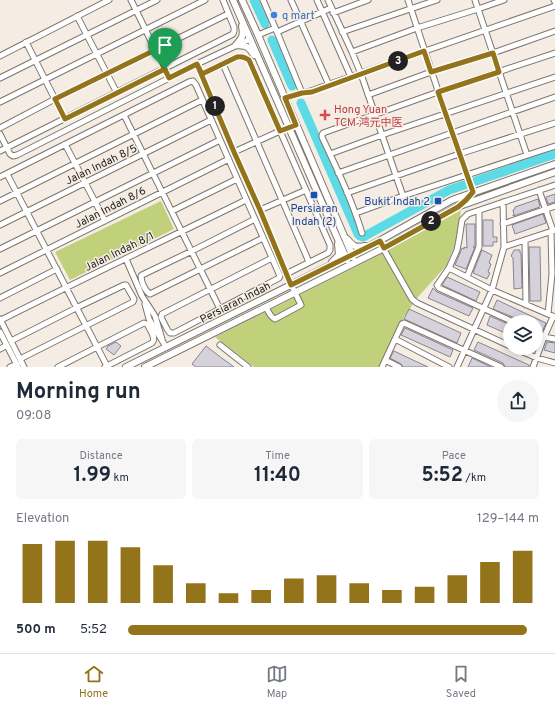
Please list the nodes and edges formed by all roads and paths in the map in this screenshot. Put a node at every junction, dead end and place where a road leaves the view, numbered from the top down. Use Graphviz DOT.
graph roads {
  1 [pos="109,0"];
  2 [pos="131,0"];
  3 [pos="157,0"];
  4 [pos="205,0"];
  5 [pos="223,0"];
  6 [pos="233,0"];
  7 [pos="263,0"];
  8 [pos="291,0"];
  9 [pos="317,0"];
  10 [pos="328,0"];
  11 [pos="368,0"];
  12 [pos="408,0"];
  13 [pos="437,0"];
  14 [pos="475,0"];
  15 [pos="504,0"];
  16 [pos="243,2"];
  17 [pos="555,6"];
  18 [pos="236,8"];
  19 [pos="411,9"];
  20 [pos="478,9"];
  21 [pos="136,10"];
  22 [pos="332,10"];
  23 [pos="322,12"];
  24 [pos="228,14"];
  25 [pos="77,16"];
  26 [pos="300,22"];
  27 [pos="417,28"];
  28 [pos="146,29"];
  29 [pos="276,30"];
  30 [pos="485,30"];
  31 [pos="555,31"];
  32 [pos="342,32"];
  33 [pos="87,35"];
  34 [pos="258,36"];
  35 [pos="250,39"];
  36 [pos="26,42"];
  37 [pos="236,45"];
  38 [pos="155,50"];
  39 [pos="424,51"];
  40 [pos="352,52"];
  41 [pos="493,53"];
  42 [pos="555,53"];
  43 [pos="96,54"];
  44 [pos="0,56"];
  45 [pos="35,60"];
  46 [pos="197,64"];
  47 [pos="223,64"];
  48 [pos="270,65"];
  49 [pos="165,69"];
  50 [pos="264,69"];
  51 [pos="431,72"];
  52 [pos="499,72"];
  53 [pos="106,73"];
  54 [pos="202,74"];
  55 [pos="361,74"];
  56 [pos="351,77"];
  57 [pos="555,77"];
  58 [pos="0,78"];
  59 [pos="169,78"];
  60 [pos="45,80"];
  61 [pos="328,86"];
  62 [pos="438,92"];
  63 [pos="117,93"];
  64 [pos="302,93"];
  65 [pos="506,93"];
  66 [pos="368,95"];
  67 [pos="555,97"];
  68 [pos="285,98"];
  69 [pos="55,99"];
  70 [pos="202,100"];
  71 [pos="0,102"];
  72 [pos="513,112"];
  73 [pos="445,113"];
  74 [pos="124,115"];
  75 [pos="375,115"];
  76 [pos="65,119"];
  77 [pos="211,120"];
  78 [pos="555,123"];
  79 [pos="296,125"];
  80 [pos="0,128"];
  81 [pos="289,128"];
  82 [pos="280,131"];
  83 [pos="452,133"];
  84 [pos="0,134"];
  85 [pos="133,134"];
  86 [pos="520,134"];
  87 [pos="382,135"];
  88 [pos="220,140"];
  89 [pos="257,142"];
  90 [pos="65,144"];
  91 [pos="555,146"];
  92 [pos="7,148"];
  93 [pos="0,152"];
  94 [pos="234,152"];
  95 [pos="143,154"];
  96 [pos="330,154"];
  97 [pos="459,154"];
  98 [pos="527,155"];
  99 [pos="389,156"];
  100 [pos="228,159"];
  101 [pos="75,163"];
  102 [pos="555,164"];
  103 [pos="555,172"];
  104 [pos="153,173"];
  105 [pos="338,173"];
  106 [pos="7,174"];
  107 [pos="467,175"];
  108 [pos="396,176"];
  109 [pos="0,177"];
  110 [pos="237,179"];
  111 [pos="85,183"];
  112 [pos="555,185"];
  113 [pos="512,187"];
  114 [pos="306,190"];
  115 [pos="539,190"];
  116 [pos="17,192"];
  117 [pos="162,192"];
  118 [pos="473,192"];
  119 [pos="347,193"];
  120 [pos="403,196"];
  121 [pos="246,200"];
  122 [pos="282,200"];
  123 [pos="0,201"];
  124 [pos="95,202"];
  125 [pos="503,202"];
  126 [pos="555,206"];
  127 [pos="458,207"];
  128 [pos="260,210"];
  129 [pos="546,210"];
  130 [pos="27,211"];
  131 [pos="172,211"];
  132 [pos="479,211"];
  133 [pos="326,213"];
  134 [pos="356,213"];
  135 [pos="318,217"];
  136 [pos="254,219"];
  137 [pos="105,221"];
  138 [pos="503,224"];
  139 [pos="0,225"];
  140 [pos="37,230"];
  141 [pos="553,231"];
  142 [pos="182,232"];
  143 [pos="362,233"];
  144 [pos="343,234"];
  145 [pos="263,238"];
  146 [pos="338,239"];
  147 [pos="525,240"];
  148 [pos="377,242"];
  149 [pos="384,248"];
  150 [pos="504,248"];
  151 [pos="0,249"];
  152 [pos="47,250"];
  153 [pos="192,252"];
  154 [pos="349,256"];
  155 [pos="272,258"];
  156 [pos="126,259"];
  157 [pos="309,262"];
  158 [pos="352,264"];
  159 [pos="325,268"];
  160 [pos="448,268"];
  161 [pos="57,269"];
  162 [pos="201,270"];
  163 [pos="0,273"];
  164 [pos="286,274"];
  165 [pos="553,274"];
  166 [pos="467,277"];
  167 [pos="291,285"];
  168 [pos="66,287"];
  169 [pos="211,289"];
  170 [pos="492,290"];
  171 [pos="295,292"];
  172 [pos="0,298"];
  173 [pos="526,305"];
  174 [pos="266,307"];
  175 [pos="76,308"];
  176 [pos="484,308"];
  177 [pos="220,309"];
  178 [pos="548,314"];
  179 [pos="503,317"];
  180 [pos="554,317"];
  181 [pos="0,319"];
  182 [pos="86,326"];
  183 [pos="474,330"];
  184 [pos="0,332"];
  185 [pos="544,336"];
  186 [pos="395,339"];
  187 [pos="555,339"];
  188 [pos="9,343"];
  189 [pos="503,343"];
  190 [pos="190,345"];
  191 [pos="220,345"];
  192 [pos="96,347"];
  193 [pos="166,347"];
  194 [pos="0,349"];
  195 [pos="464,350"];
  196 [pos="530,355"];
  197 [pos="537,358"];
  198 [pos="20,359"];
  199 [pos="385,360"];
  200 [pos="153,363"];
  201 [pos="555,363"];
  202 [pos="17,365"];
  203 [pos="105,366"];
  204 [pos="10,367"];
  205 [pos="24,367"];
  206 [pos="58,367"];
  207 [pos="126,367"];
  208 [pos="145,367"];
  209 [pos="248,367"];
  210 [pos="382,367"];
  211 [pos="399,367"];
  212 [pos="449,367"];
  213 [pos="457,367"];
  214 [pos="501,367"];
  215 [pos="533,367"];
  1 -- 25 [label="street"];
  2 -- 21 [label="street"];
  3 -- 21 [label="street"];
  4 -- 28 [label="street"];
  5 -- 24 [label="street"];
  6 -- 18 [label="main road"];
  7 -- 29 [label="street"];
  8 -- 26 [label="street"];
  9 -- 23 [label="street"];
  10 -- 22 [label="street"];
  11 -- 22 [label="street"];
  12 -- 19 [label="street"];
  13 -- 19 [label="street"];
  14 -- 20 [label="street"];
  15 -- 20 [label="street"];
  16 -- 34 [label="main road"];
  16 -- 35 [label="main road"];
  17 -- 30 [label="street"];
  18 -- 35 [label="main road"];
  18 -- 37 [label="main road"];
  19 -- 27 [label="street"];
  19 -- 32 [label="street"];
  20 -- 27 [label="street"];
  20 -- 30 [label="street"];
  21 -- 28 [label="street"];
  21 -- 33 [label="street"];
  22 -- 23 [label="street"];
  22 -- 32 [label="street"];
  23 -- 26 [label="street"];
  23 -- 56 [label="street"];
  24 -- 38 [label="street"];
  24 -- 49 [label="street"];
  25 -- 33 [label="street"];
  25 -- 36 [label="street"];
  26 -- 29 [label="street"];
  26 -- 61 [label="street"];
  27 -- 39 [label="street"];
  27 -- 40 [label="street"];
  28 -- 38 [label="street"];
  28 -- 43 [label="street"];
  29 -- 34 [label="street"];
  29 -- 64 [label="street"];
  30 -- 39 [label="street"];
  30 -- 41 [label="street"];
  31 -- 41 [label="street"];
  32 -- 40 [label="street"];
  33 -- 43 [label="street"];
  33 -- 45 [label="street"];
  34 -- 48 [label="main road"];
  35 -- 37 [label="street"];
  35 -- 48 [label="main road"];
  35 -- 50 [label="main road"];
  36 -- 44 [label="street"];
  36 -- 45 [label="street"];
  37 -- 46 [label="street"];
  37 -- 50 [label="main road"];
  38 -- 49 [label="street"];
  38 -- 53 [label="street"];
  39 -- 51 [label="street"];
  39 -- 55 [label="street"];
  40 -- 55 [label="street"];
  41 -- 51 [label="street"];
  41 -- 52 [label="street"];
  42 -- 52 [label="street"];
  43 -- 53 [label="street"];
  43 -- 60 [label="street"];
  45 -- 58 [label="street"];
  45 -- 60 [label="street"];
  46 -- 54 [label="street"];
  46 -- 59 [label="street"];
  47 -- 54 [label="street"];
  47 -- 82 [label="street"];
  47 -- 89 [label="street"];
  48 -- 68 [label="main road"];
  49 -- 59 [label="street"];
  49 -- 63 [label="street"];
  50 -- 81 [label="main road"];
  51 -- 62 [label="street"];
  51 -- 66 [label="street"];
  52 -- 62 [label="street"];
  52 -- 65 [label="street"];
  53 -- 63 [label="street"];
  53 -- 69 [label="street"];
  54 -- 94 [label="street"];
  55 -- 56 [label="street"];
  55 -- 66 [label="street"];
  56 -- 61 [label="street"];
  57 -- 65 [label="street"];
  59 -- 92 [label="street"];
  60 -- 69 [label="street"];
  60 -- 71 [label="street"];
  61 -- 64 [label="street"];
  62 -- 73 [label="street"];
  62 -- 75 [label="street"];
  63 -- 76 [label="street"];
  64 -- 68 [label="street"];
  65 -- 72 [label="street"];
  65 -- 73 [label="street"];
  66 -- 75 [label="street"];
  67 -- 72 [label="street"];
  68 -- 79 [label="main road"];
  69 -- 76 [label="street"];
  69 -- 80 [label="street"];
  70 -- 74 [label="street"];
  70 -- 77 [label="street"];
  70 -- 85 [label="street"];
  72 -- 83 [label="street"];
  72 -- 86 [label="street"];
  73 -- 83 [label="street"];
  73 -- 87 [label="street"];
  74 -- 85 [label="street"];
  74 -- 90 [label="street"];
  75 -- 87 [label="street"];
  75 -- 96 [label="street"];
  76 -- 92 [label="street"];
  77 -- 88 [label="street"];
  77 -- 95 [label="street, Jalan Indah 8/5"];
  78 -- 86 [label="street"];
  79 -- 81 [label="street"];
  79 -- 144 [label="main road"];
  81 -- 82 [label="street"];
  81 -- 133 [label="main road"];
  82 -- 89 [label="street"];
  82 -- 114 [label="street"];
  83 -- 97 [label="street"];
  83 -- 99 [label="street"];
  84 -- 92 [label="street"];
  85 -- 95 [label="street"];
  85 -- 101 [label="street"];
  86 -- 97 [label="street"];
  86 -- 98 [label="street"];
  87 -- 96 [label="street"];
  87 -- 99 [label="street"];
  88 -- 100 [label="street"];
  88 -- 104 [label="street"];
  89 -- 94 [label="street"];
  89 -- 122 [label="street"];
  90 -- 101 [label="street"];
  90 -- 106 [label="street"];
  91 -- 98 [label="street"];
  92 -- 93 [label="street"];
  94 -- 128 [label="street"];
  95 -- 104 [label="street"];
  95 -- 111 [label="street, Jalan Indah 8/5"];
  96 -- 105 [label="street"];
  97 -- 107 [label="street"];
  97 -- 108 [label="street"];
  98 -- 107 [label="street"];
  99 -- 105 [label="street"];
  99 -- 108 [label="street"];
  100 -- 110 [label="street"];
  100 -- 117 [label="street, Jalan Indah 8/6"];
  101 -- 111 [label="street"];
  101 -- 116 [label="street"];
  102 -- 118 [label="main road"];
  103 -- 113 [label="main road"];
  104 -- 117 [label="street"];
  104 -- 124 [label="street"];
  105 -- 119 [label="street"];
  106 -- 109 [label="street"];
  106 -- 116 [label="street"];
  107 -- 118 [label="street"];
  107 -- 120 [label="street"];
  108 -- 119 [label="street"];
  108 -- 120 [label="street"];
  110 -- 121 [label="street"];
  110 -- 131 [label="street"];
  111 -- 124 [label="street"];
  111 -- 130 [label="street, Jalan Indah 8/5"];
  112 -- 115 [label="street"];
  113 -- 118 [label="main road"];
  113 -- 127 [label="main road"];
  114 -- 122 [label="street"];
  114 -- 135 [label="street"];
  115 -- 125 [label="street"];
  115 -- 129 [label="street"];
  116 -- 123 [label="street"];
  116 -- 130 [label="street"];
  117 -- 131 [label="street"];
  117 -- 137 [label="street, Jalan Indah 8/6"];
  118 -- 127 [label="main road"];
  118 -- 148 [label="main road, Persiaran Indah"];
  119 -- 134 [label="street"];
  120 -- 134 [label="street"];
  121 -- 136 [label="street"];
  121 -- 142 [label="street, Jalan Indah 8/1"];
  122 -- 128 [label="street"];
  122 -- 157 [label="street"];
  124 -- 137 [label="street"];
  124 -- 140 [label="street"];
  125 -- 132 [label="street"];
  125 -- 138 [label="street"];
  126 -- 129 [label="street"];
  127 -- 149 [label="main road, Persiaran Indah"];
  128 -- 164 [label="street"];
  129 -- 138 [label="street"];
  129 -- 141 [label="street"];
  130 -- 139 [label="street, Jalan Indah 8/5"];
  130 -- 140 [label="street"];
  131 -- 142 [label="street"];
  132 -- 160 [label="street"];
  132 -- 166 [label="street"];
  133 -- 135 [label="street"];
  133 -- 146 [label="main road"];
  134 -- 143 [label="street"];
  135 -- 157 [label="street"];
  136 -- 145 [label="street"];
  136 -- 153 [label="street"];
  137 -- 152 [label="street, Jalan Indah 8/6"];
  138 -- 150 [label="street"];
  140 -- 151 [label="street"];
  140 -- 152 [label="street"];
  141 -- 147 [label="street"];
  141 -- 165 [label="street"];
  142 -- 153 [label="street"];
  142 -- 156 [label="street, Jalan Indah 8/1"];
  144 -- 148 [label="main road"];
  144 -- 154 [label="main road"];
  145 -- 155 [label="street"];
  145 -- 162 [label="street"];
  146 -- 154 [label="main road"];
  146 -- 159 [label="main road"];
  147 -- 150 [label="street"];
  147 -- 173 [label="street"];
  148 -- 149 [label="street"];
  148 -- 154 [label="main road, Persiaran Indah"];
  149 -- 158 [label="main road, Persiaran Indah"];
  149 -- 183 [label="street"];
  150 -- 170 [label="street"];
  152 -- 161 [label="street"];
  152 -- 163 [label="street, Jalan Indah 8/6"];
  153 -- 162 [label="street"];
  153 -- 162 [label="street"];
  154 -- 158 [label="main road"];
  154 -- 159 [label="main road, Persiaran Indah"];
  155 -- 169 [label="street"];
  155 -- 177 [label="street"];
  156 -- 168 [label="street, Jalan Indah 8/1"];
  156 -- 193 [label="street"];
  157 -- 164 [label="street"];
  158 -- 171 [label="main road, Persiaran Indah"];
  159 -- 167 [label="main road, Persiaran Indah"];
  160 -- 166 [label="street"];
  160 -- 176 [label="street"];
  161 -- 168 [label="street"];
  161 -- 172 [label="street"];
  162 -- 169 [label="street"];
  164 -- 167 [label="street"];
  165 -- 178 [label="street"];
  166 -- 170 [label="street"];
  167 -- 171 [label="street"];
  167 -- 193 [label="main road, Persiaran Indah"];
  168 -- 175 [label="street"];
  168 -- 181 [label="street, Jalan Indah 8/1"];
  169 -- 177 [label="street"];
  169 -- 177 [label="street"];
  170 -- 173 [label="street"];
  170 -- 176 [label="street"];
  171 -- 174 [label="main road, Persiaran Indah"];
  171 -- 174 [label="street"];
  173 -- 178 [label="street"];
  174 -- 190 [label="main road, Persiaran Indah"];
  175 -- 182 [label="street"];
  175 -- 182 [label="street"];
  175 -- 188 [label="street"];
  176 -- 179 [label="street"];
  176 -- 183 [label="street"];
  178 -- 180 [label="street"];
  180 -- 185 [label="street"];
  181 -- 188 [label="street"];
  182 -- 192 [label="street"];
  182 -- 198 [label="street"];
  183 -- 189 [label="street"];
  183 -- 195 [label="street"];
  184 -- 188 [label="street"];
  185 -- 187 [label="street"];
  185 -- 197 [label="street"];
  186 -- 195 [label="street"];
  186 -- 199 [label="street"];
  186 -- 212 [label="street"];
  188 -- 194 [label="street"];
  188 -- 198 [label="street"];
  188 -- 202 [label="street"];
  190 -- 193 [label="main road"];
  190 -- 200 [label="main road, Persiaran Indah"];
  191 -- 209 [label="street"];
  192 -- 203 [label="street"];
  192 -- 203 [label="street"];
  192 -- 206 [label="street"];
  193 -- 200 [label="main road"];
  193 -- 207 [label="main road, Persiaran Indah"];
  195 -- 213 [label="street"];
  195 -- 214 [label="street"];
  196 -- 197 [label="street"];
  197 -- 201 [label="street"];
  197 -- 215 [label="street"];
  198 -- 205 [label="street"];
  199 -- 210 [label="street"];
  199 -- 211 [label="street"];
  200 -- 208 [label="main road, Persiaran Indah"];
  202 -- 204 [label="street"];
}
